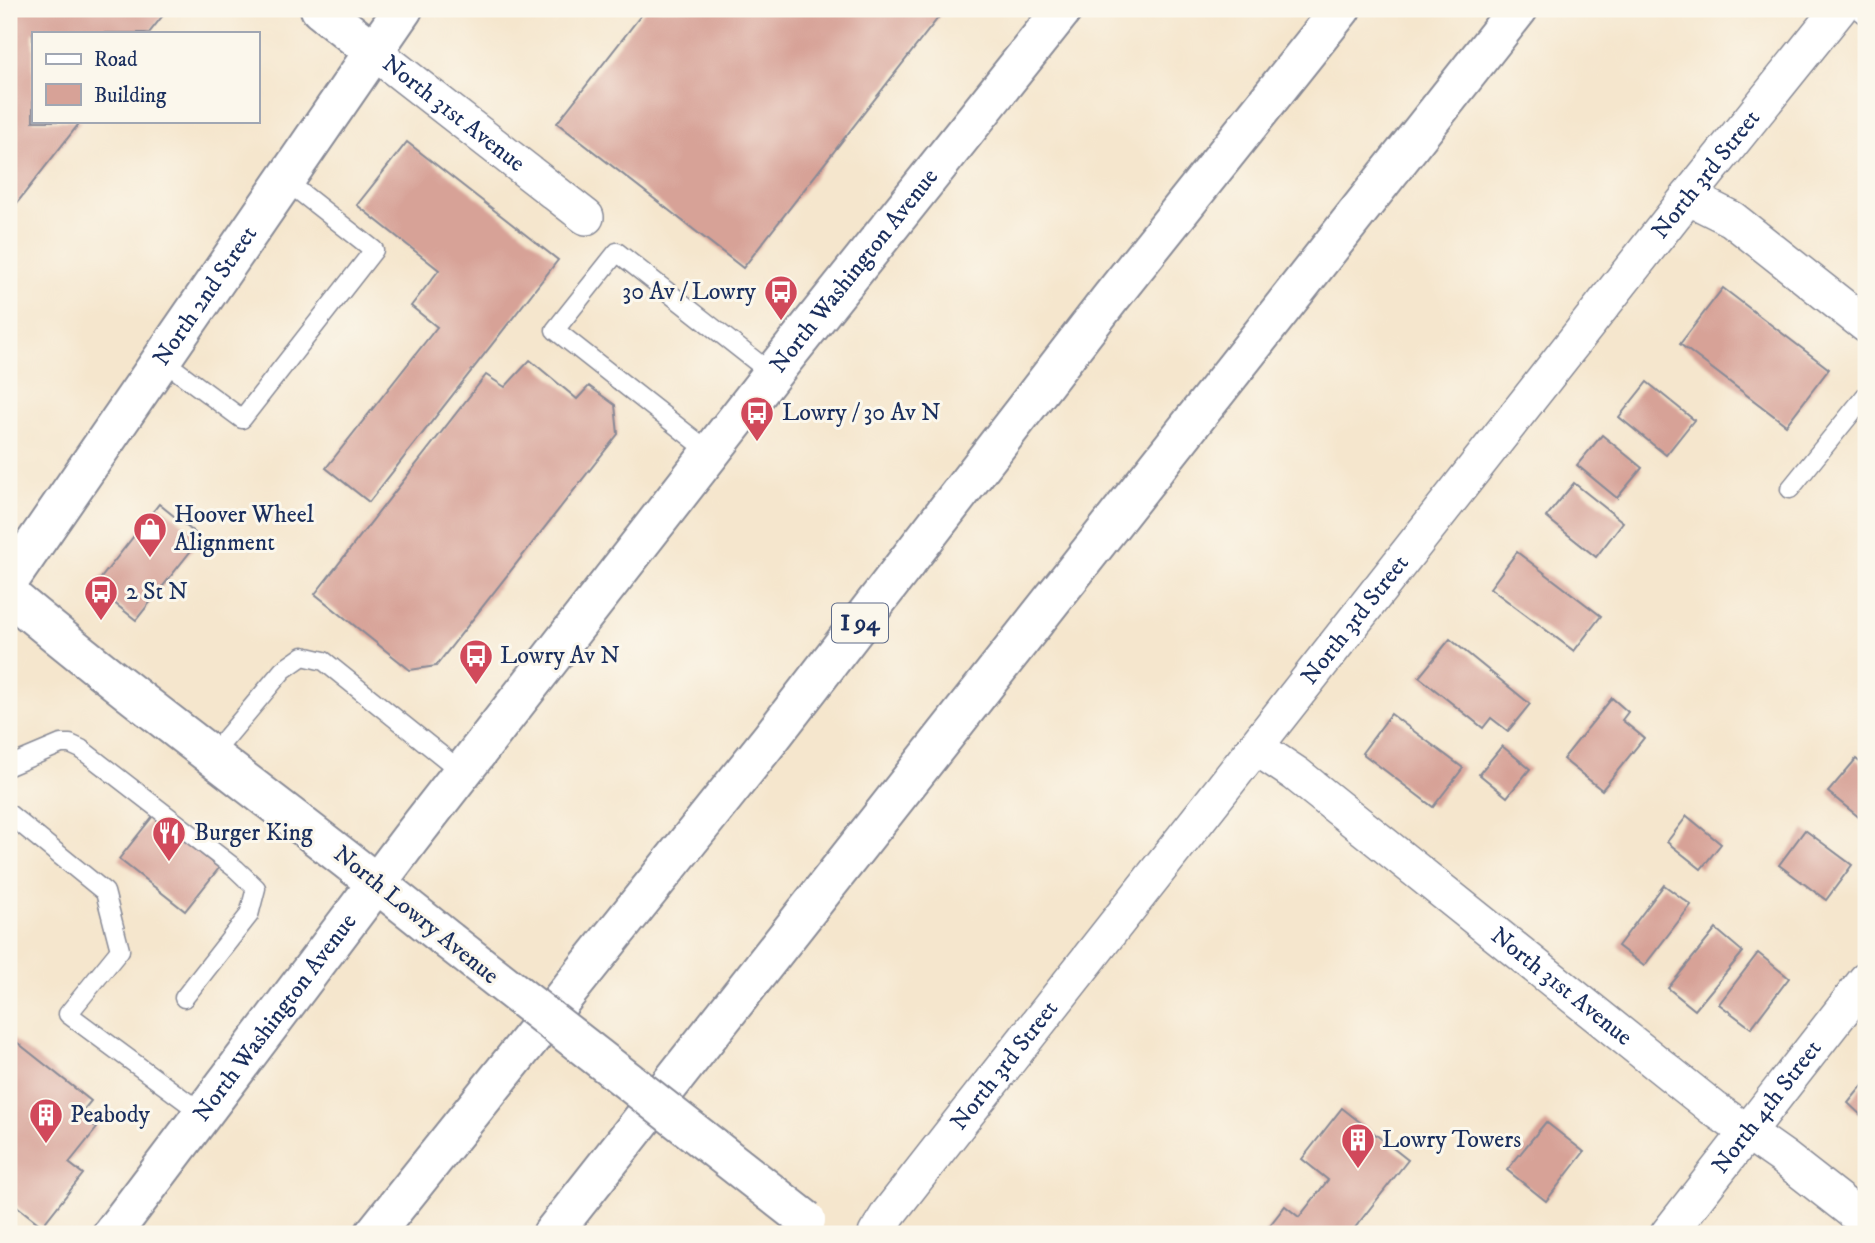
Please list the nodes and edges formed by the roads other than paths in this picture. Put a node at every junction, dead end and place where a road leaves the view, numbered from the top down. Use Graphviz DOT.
graph roads {
  1 [pos="320,9"];
  2 [pos="403,9"];
  3 [pos="1063,9"];
  4 [pos="1340,9"];
  5 [pos="1518,9"];
  6 [pos="1839,9"];
  7 [pos="1858,9"];
  8 [pos="1866,15"];
  9 [pos="373,51"];
  10 [pos="285,180"];
  11 [pos="1688,197"];
  12 [pos="586,217"];
  13 [pos="1866,325"];
  14 [pos="162,359"];
  15 [pos="772,374"];
  16 [pos="1866,396"];
  17 [pos="710,453"];
  18 [pos="1790,489"];
  19 [pos="9,581"];
  20 [pos="9,595"];
  21 [pos="1256,748"];
  22 [pos="211,755"];
  23 [pos="9,766"];
  24 [pos="462,772"];
  25 [pos="9,814"];
  26 [pos="377,882"];
  27 [pos="1866,980"];
  28 [pos="184,998"];
  29 [pos="203,1114"];
  30 [pos="1748,1132"];
  31 [pos="1866,1223"];
  32 [pos="815,1227"];
  33 [pos="113,1234"];
  34 [pos="374,1234"];
  35 [pos="552,1234"];
  36 [pos="876,1234"];
  37 [pos="1668,1234"];
  1 -- 9 [label="main road, North 31st Avenue"];
  2 -- 9 [label="main road, North 2nd Street"];
  3 -- 15 [label="main road, North Washington Avenue"];
  4 -- 34 [label="main road, I 94"];
  5 -- 35 [label="main road"];
  6 -- 11 [label="street, North 3rd Street"];
  7 -- 8 [label="lane"];
  9 -- 10 [label="main road, North 2nd Street"];
  9 -- 12 [label="street, North 31st Avenue"];
  10 -- 14 [label="main road, North 2nd Street"];
  10 -- 14 [label="lane"];
  11 -- 13 [label="street"];
  11 -- 21 [label="street, North 3rd Street"];
  14 -- 19 [label="main road, North 2nd Street"];
  15 -- 17 [label="main road, North Washington Avenue"];
  15 -- 17 [label="lane"];
  16 -- 18 [label="lane"];
  17 -- 24 [label="main road, North Washington Avenue"];
  20 -- 22 [label="main road, North Lowry Avenue"];
  21 -- 30 [label="street, North 31st Avenue"];
  21 -- 36 [label="street, North 3rd Street"];
  22 -- 24 [label="lane"];
  22 -- 26 [label="main road, North Lowry Avenue"];
  23 -- 28 [label="lane"];
  24 -- 26 [label="main road, North Washington Avenue"];
  25 -- 29 [label="lane"];
  26 -- 29 [label="main road, North Washington Avenue"];
  26 -- 32 [label="main road, North Lowry Avenue, bridge"];
  27 -- 30 [label="street, North 4th Street"];
  29 -- 33 [label="main road, North Washington Avenue"];
  30 -- 31 [label="street, North 31st Avenue"];
  30 -- 37 [label="street, North 4th Street"];
}
